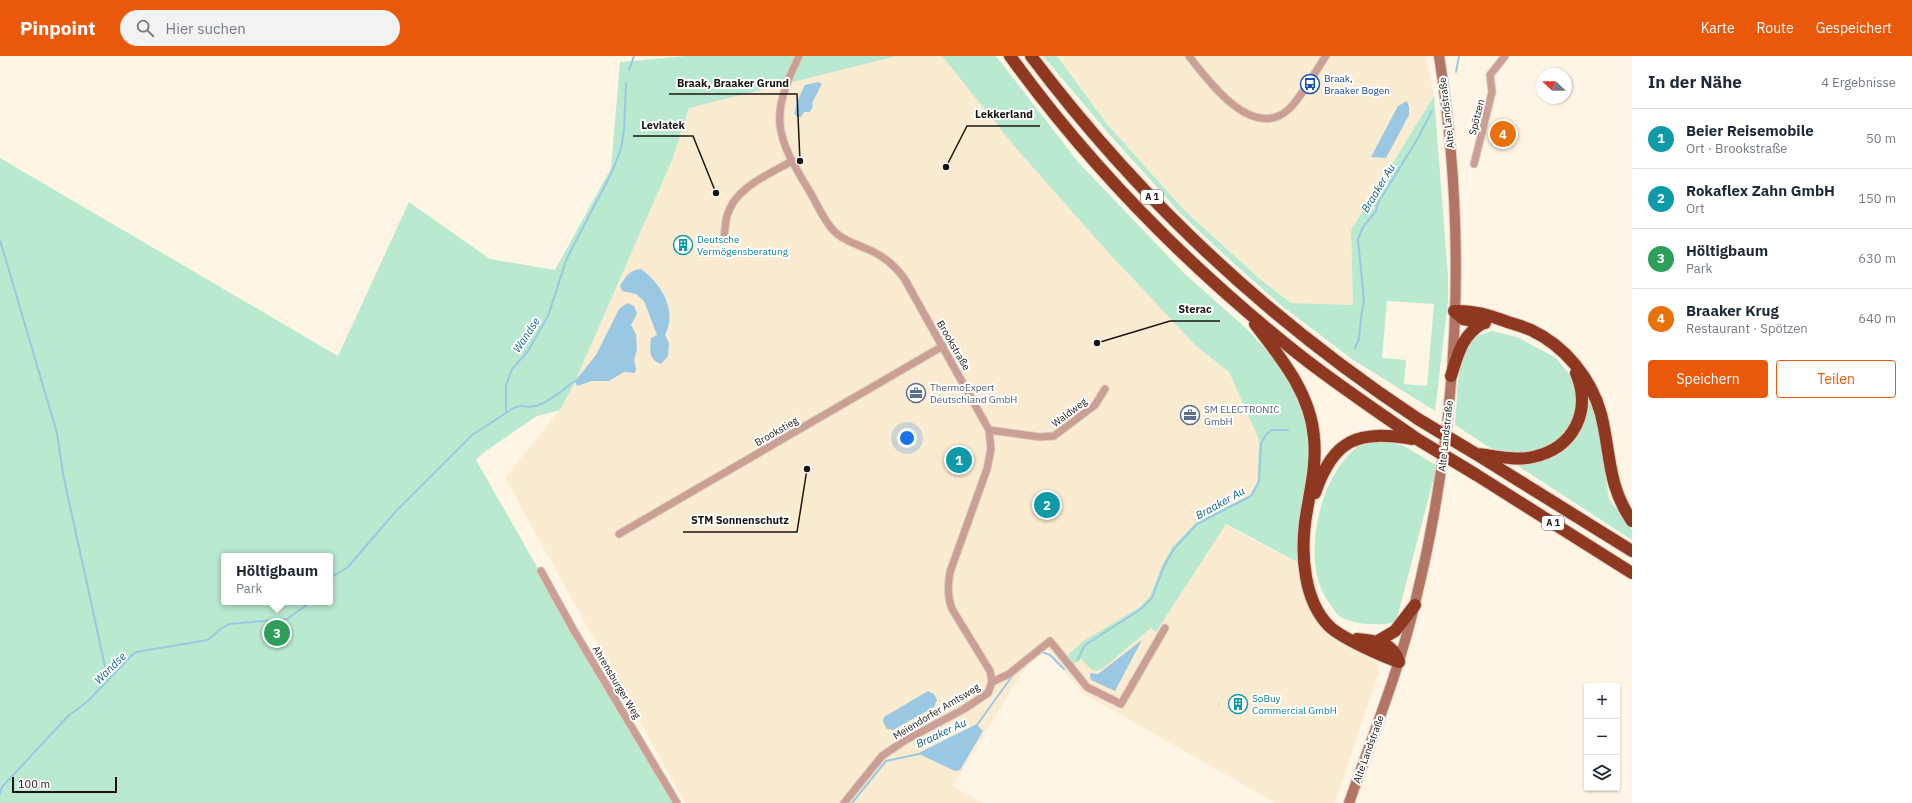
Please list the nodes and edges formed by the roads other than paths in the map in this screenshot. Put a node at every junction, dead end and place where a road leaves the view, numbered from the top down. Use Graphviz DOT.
graph roads {
  1 [pos="799,56"];
  2 [pos="1010,56"];
  3 [pos="1031,56"];
  4 [pos="1189,56"];
  5 [pos="1326,56"];
  6 [pos="1438,56"];
  7 [pos="1505,56"];
  8 [pos="792,161"];
  9 [pos="1474,164"];
  10 [pos="724,238"];
  11 [pos="1242,307"];
  12 [pos="1454,311"];
  13 [pos="1506,321"];
  14 [pos="1483,323"];
  15 [pos="943,346"];
  16 [pos="1571,360"];
  17 [pos="1451,376"];
  18 [pos="1105,389"];
  19 [pos="990,430"];
  20 [pos="1417,439"];
  21 [pos="1476,454"];
  22 [pos="1632,521"];
  23 [pos="1305,523"];
  24 [pos="619,534"];
  25 [pos="1632,551"];
  26 [pos="541,571"];
  27 [pos="1632,572"];
  28 [pos="1415,605"];
  29 [pos="1165,628"];
  30 [pos="1347,637"];
  31 [pos="1378,641"];
  32 [pos="1399,662"];
  33 [pos="992,682"];
  34 [pos="677,803"];
  35 [pos="844,803"];
  36 [pos="1349,803"];
  1 -- 8 [label="street, Brookstraße"];
  2 -- 11 [label="highway, A 1"];
  3 -- 21 [label="highway, A 1, bridge"];
  4 -- 5 [label="street"];
  6 -- 12 [label="main road, Alte Landstraße"];
  7 -- 9 [label="street, Spötzen"];
  8 -- 10 [label="street"];
  8 -- 15 [label="street, Brookstraße"];
  11 -- 20 [label="highway, A 1"];
  11 -- 23 [label="highway"];
  12 -- 13 [label="highway"];
  12 -- 14 [label="highway"];
  12 -- 17 [label="main road, Alte Landstraße"];
  13 -- 14 [label="highway"];
  13 -- 16 [label="highway"];
  14 -- 17 [label="highway"];
  15 -- 19 [label="street, Brookstraße"];
  15 -- 24 [label="street, Brookstieg"];
  16 -- 21 [label="highway"];
  16 -- 22 [label="highway"];
  17 -- 28 [label="main road, Alte Landstraße"];
  18 -- 19 [label="street, Waldweg"];
  19 -- 33 [label="street, Brookstraße"];
  20 -- 23 [label="highway"];
  20 -- 27 [label="highway, A 1, bridge"];
  21 -- 25 [label="highway, A 1"];
  23 -- 30 [label="highway"];
  26 -- 34 [label="street, Ahrensburger Weg"];
  28 -- 31 [label="highway"];
  28 -- 32 [label="main road, Alte Landstraße"];
  29 -- 33 [label="street, Meiendorfer Amtsweg"];
  30 -- 31 [label="highway"];
  30 -- 32 [label="highway"];
  31 -- 32 [label="highway"];
  32 -- 36 [label="main road, Alte Landstraße"];
  33 -- 35 [label="street, Meiendorfer Amtsweg"];
}
